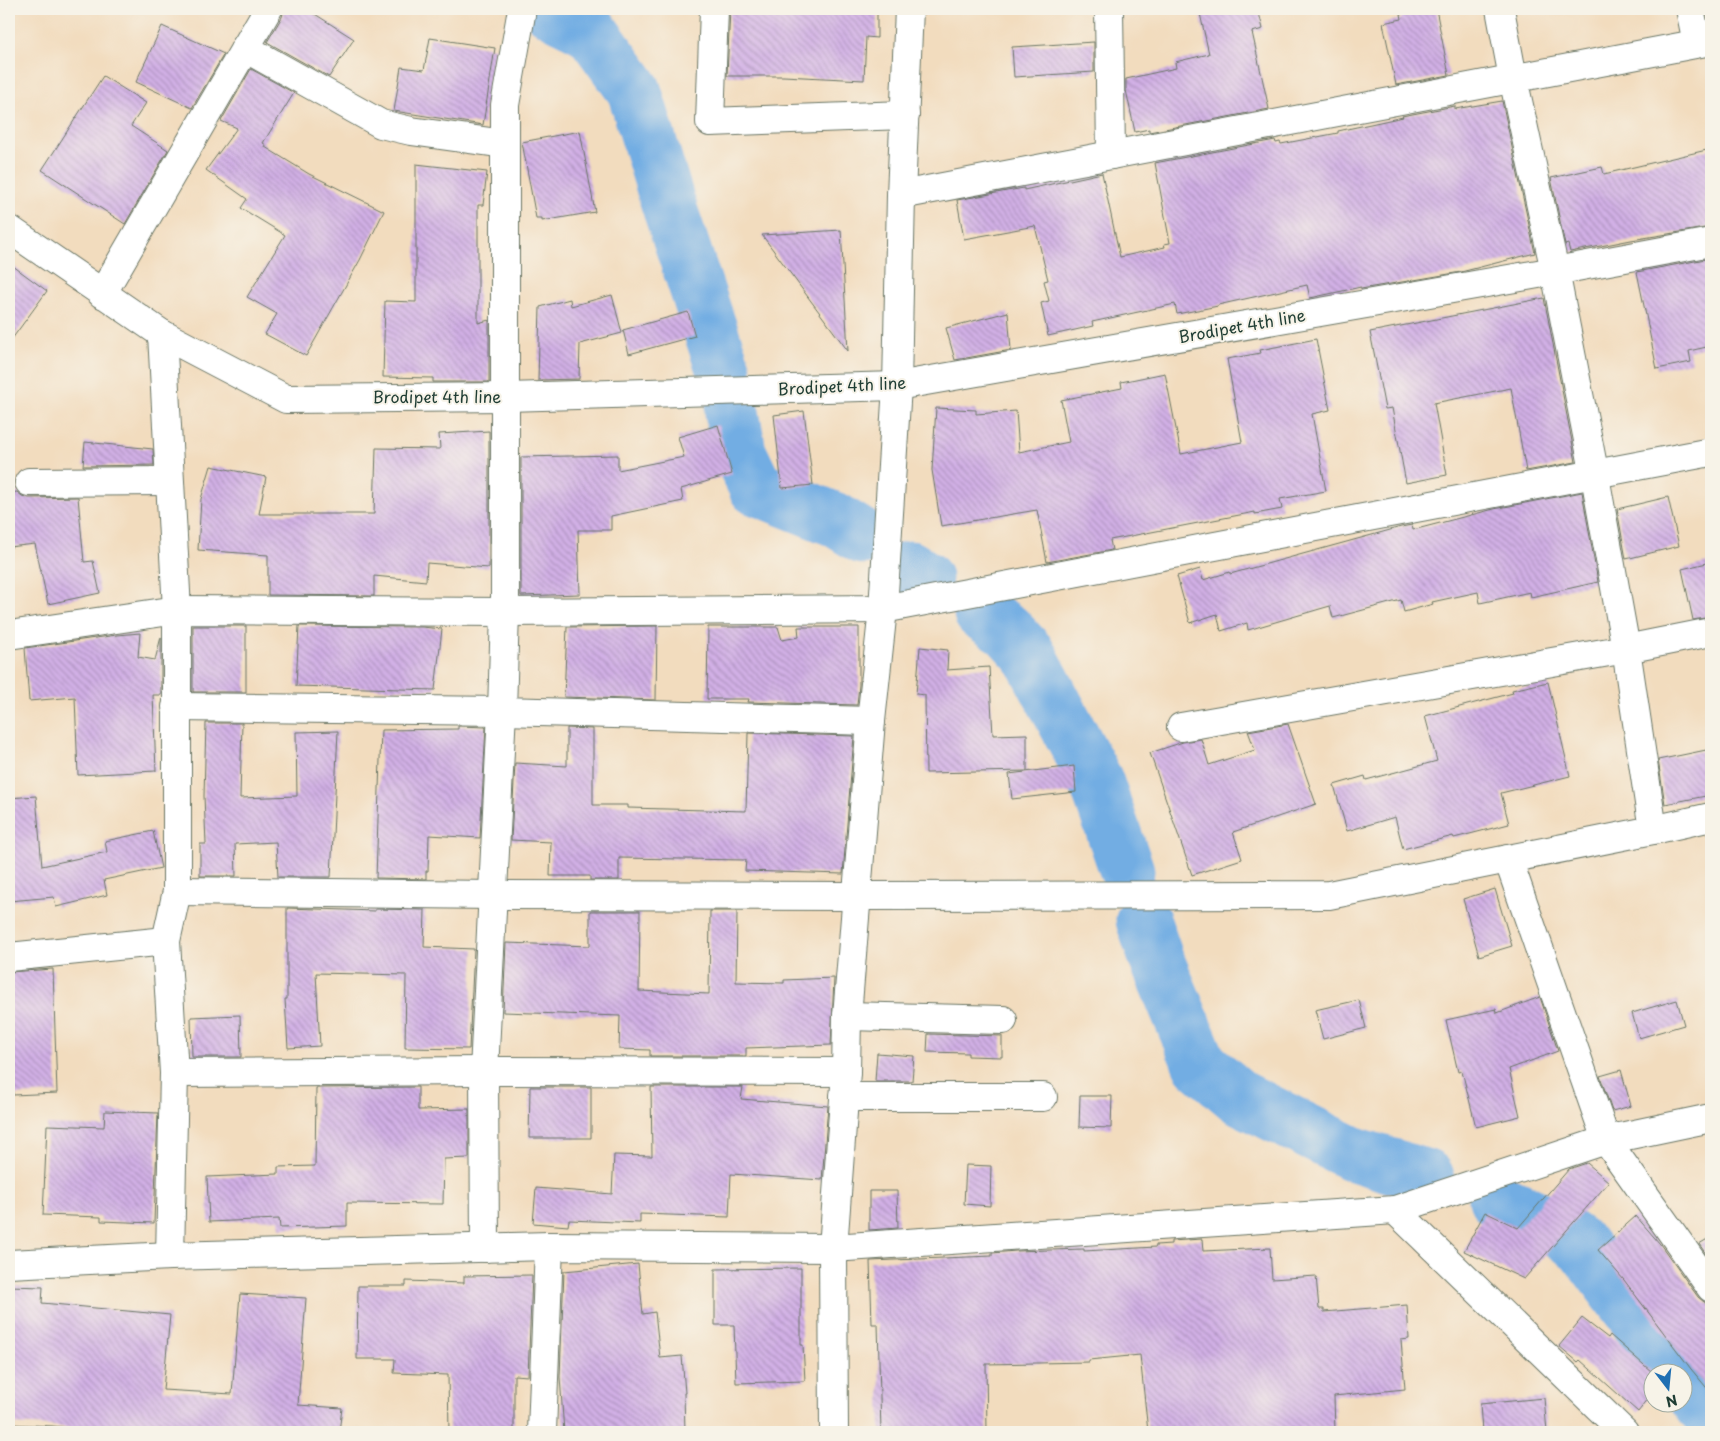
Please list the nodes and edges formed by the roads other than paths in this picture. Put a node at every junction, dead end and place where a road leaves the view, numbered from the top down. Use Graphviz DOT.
graph roads {
  1 [pos="268,9"];
  2 [pos="522,9"];
  3 [pos="714,9"];
  4 [pos="910,9"];
  5 [pos="1109,9"];
  6 [pos="1500,9"];
  7 [pos="1690,9"];
  8 [pos="1704,42"];
  9 [pos="245,48"];
  10 [pos="1513,78"];
  11 [pos="905,115"];
  12 [pos="505,144"];
  13 [pos="1111,154"];
  14 [pos="901,195"];
  15 [pos="9,229"];
  16 [pos="1711,242"];
  17 [pos="1555,271"];
  18 [pos="102,294"];
  19 [pos="162,334"];
  20 [pos="897,386"];
  21 [pos="507,397"];
  22 [pos="1711,452"];
  23 [pos="1595,476"];
  24 [pos="169,481"];
  25 [pos="29,482"];
  26 [pos="883,609"];
  27 [pos="177,610"];
  28 [pos="505,612"];
  29 [pos="1711,632"];
  30 [pos="9,635"];
  31 [pos="1626,649"];
  32 [pos="176,707"];
  33 [pos="502,711"];
  34 [pos="871,720"];
  35 [pos="1181,727"];
  36 [pos="1711,817"];
  37 [pos="1653,830"];
  38 [pos="1508,859"];
  39 [pos="177,891"];
  40 [pos="493,895"];
  41 [pos="857,896"];
  42 [pos="166,941"];
  43 [pos="9,957"];
  44 [pos="847,1016"];
  45 [pos="1003,1020"];
  46 [pos="484,1071"];
  47 [pos="174,1074"];
  48 [pos="845,1084"];
  49 [pos="1043,1097"];
  50 [pos="1711,1118"];
  51 [pos="1606,1140"];
  52 [pos="1395,1210"];
  53 [pos="549,1246"];
  54 [pos="485,1248"];
  55 [pos="833,1248"];
  56 [pos="170,1256"];
  57 [pos="9,1264"];
  58 [pos="1711,1288"];
  59 [pos="542,1432"];
  60 [pos="834,1432"];
  61 [pos="1624,1432"];
  1 -- 9 [label="street"];
  2 -- 12 [label="street"];
  3 -- 11 [label="street"];
  4 -- 11 [label="street"];
  5 -- 13 [label="street"];
  6 -- 10 [label="street"];
  7 -- 8 [label="street"];
  8 -- 10 [label="street"];
  9 -- 12 [label="street"];
  9 -- 18 [label="street"];
  10 -- 13 [label="street"];
  10 -- 17 [label="street"];
  11 -- 14 [label="street"];
  12 -- 21 [label="street"];
  13 -- 14 [label="street"];
  14 -- 20 [label="street"];
  15 -- 18 [label="street, Brodipet 4th line"];
  16 -- 17 [label="street, Brodipet 4th line"];
  17 -- 20 [label="street, Brodipet 4th line"];
  17 -- 23 [label="street"];
  18 -- 19 [label="street, Brodipet 4th line"];
  19 -- 21 [label="street, Brodipet 4th line"];
  19 -- 24 [label="street"];
  20 -- 21 [label="street, Brodipet 4th line"];
  20 -- 26 [label="street"];
  21 -- 28 [label="street"];
  22 -- 23 [label="street"];
  23 -- 26 [label="street"];
  23 -- 31 [label="street"];
  24 -- 25 [label="street"];
  24 -- 27 [label="street"];
  26 -- 28 [label="street"];
  26 -- 34 [label="street"];
  27 -- 28 [label="street"];
  27 -- 30 [label="street"];
  27 -- 32 [label="street"];
  28 -- 33 [label="street"];
  29 -- 31 [label="street"];
  31 -- 35 [label="street"];
  31 -- 37 [label="street"];
  32 -- 33 [label="street"];
  32 -- 39 [label="street"];
  33 -- 34 [label="street"];
  33 -- 40 [label="street"];
  34 -- 41 [label="street"];
  36 -- 37 [label="street"];
  37 -- 38 [label="street"];
  38 -- 41 [label="street"];
  38 -- 51 [label="street"];
  39 -- 40 [label="street"];
  39 -- 42 [label="street"];
  40 -- 41 [label="street"];
  40 -- 46 [label="street"];
  41 -- 44 [label="street"];
  42 -- 43 [label="street"];
  42 -- 47 [label="street"];
  44 -- 45 [label="street"];
  44 -- 48 [label="street"];
  46 -- 47 [label="street"];
  46 -- 48 [label="street"];
  46 -- 54 [label="street"];
  47 -- 56 [label="street"];
  48 -- 49 [label="street"];
  48 -- 55 [label="street"];
  50 -- 51 [label="street"];
  51 -- 52 [label="street"];
  51 -- 58 [label="street"];
  52 -- 55 [label="street"];
  52 -- 61 [label="street"];
  53 -- 54 [label="street"];
  53 -- 55 [label="street"];
  53 -- 59 [label="street"];
  54 -- 56 [label="street"];
  55 -- 60 [label="street"];
  56 -- 57 [label="street"];
}
